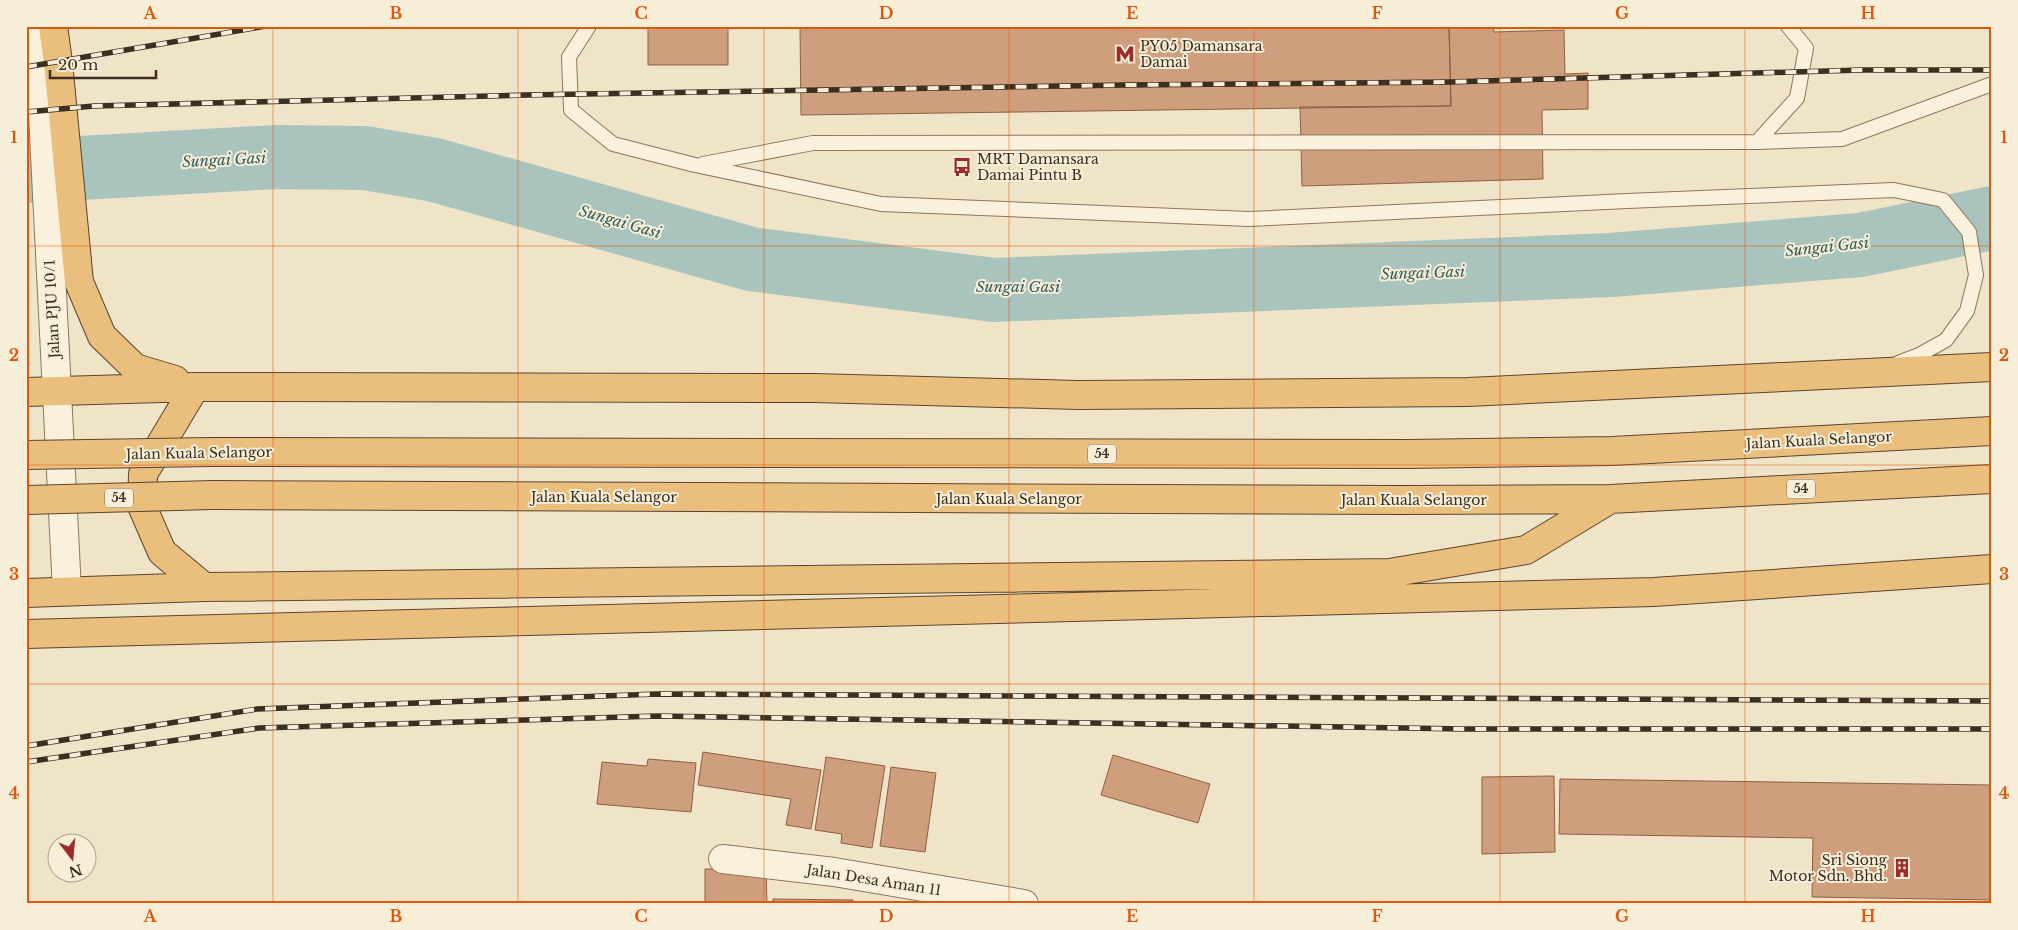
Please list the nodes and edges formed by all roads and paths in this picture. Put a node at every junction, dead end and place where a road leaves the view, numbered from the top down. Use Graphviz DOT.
graph roads {
  1 [pos="40,26"];
  2 [pos="53,26"];
  3 [pos="589,26"];
  4 [pos="1788,26"];
  5 [pos="49,58"];
  6 [pos="1992,84"];
  7 [pos="1757,142"];
  8 [pos="695,165"];
  9 [pos="1992,367"];
  10 [pos="1875,372"];
  11 [pos="195,386"];
  12 [pos="56,391"];
  13 [pos="26,392"];
  14 [pos="1992,431"];
  15 [pos="26,455"];
  16 [pos="1992,479"];
  17 [pos="1610,499"];
  18 [pos="26,500"];
  19 [pos="1992,569"];
  20 [pos="204,588"];
  21 [pos="67,591"];
  22 [pos="26,593"];
  23 [pos="26,634"];
  24 [pos="723,859"];
  25 [pos="1024,904"];
  1 -- 5 [label="street, Jalan PJU 10/1"];
  2 -- 5 [label="highway"];
  3 -- 8 [label="lane"];
  4 -- 7 [label="lane"];
  5 -- 11 [label="highway"];
  5 -- 12 [label="street, Jalan PJU 10/1"];
  6 -- 7 [label="lane"];
  7 -- 8 [label="lane"];
  8 -- 10 [label="lane"];
  9 -- 10 [label="highway"];
  10 -- 11 [label="highway"];
  11 -- 12 [label="highway"];
  11 -- 20 [label="highway"];
  12 -- 13 [label="highway"];
  12 -- 21 [label="street, Jalan PJU 10/1"];
  14 -- 15 [label="highway, Jalan Kuala Selangor / 54, bridge"];
  16 -- 17 [label="highway, Jalan Kuala Selangor / 54"];
  17 -- 18 [label="highway, Jalan Kuala Selangor / 54, bridge"];
  17 -- 20 [label="highway"];
  19 -- 23 [label="highway"];
  20 -- 21 [label="highway"];
  21 -- 22 [label="highway"];
  24 -- 25 [label="street, Jalan Desa Aman 11"];
}
